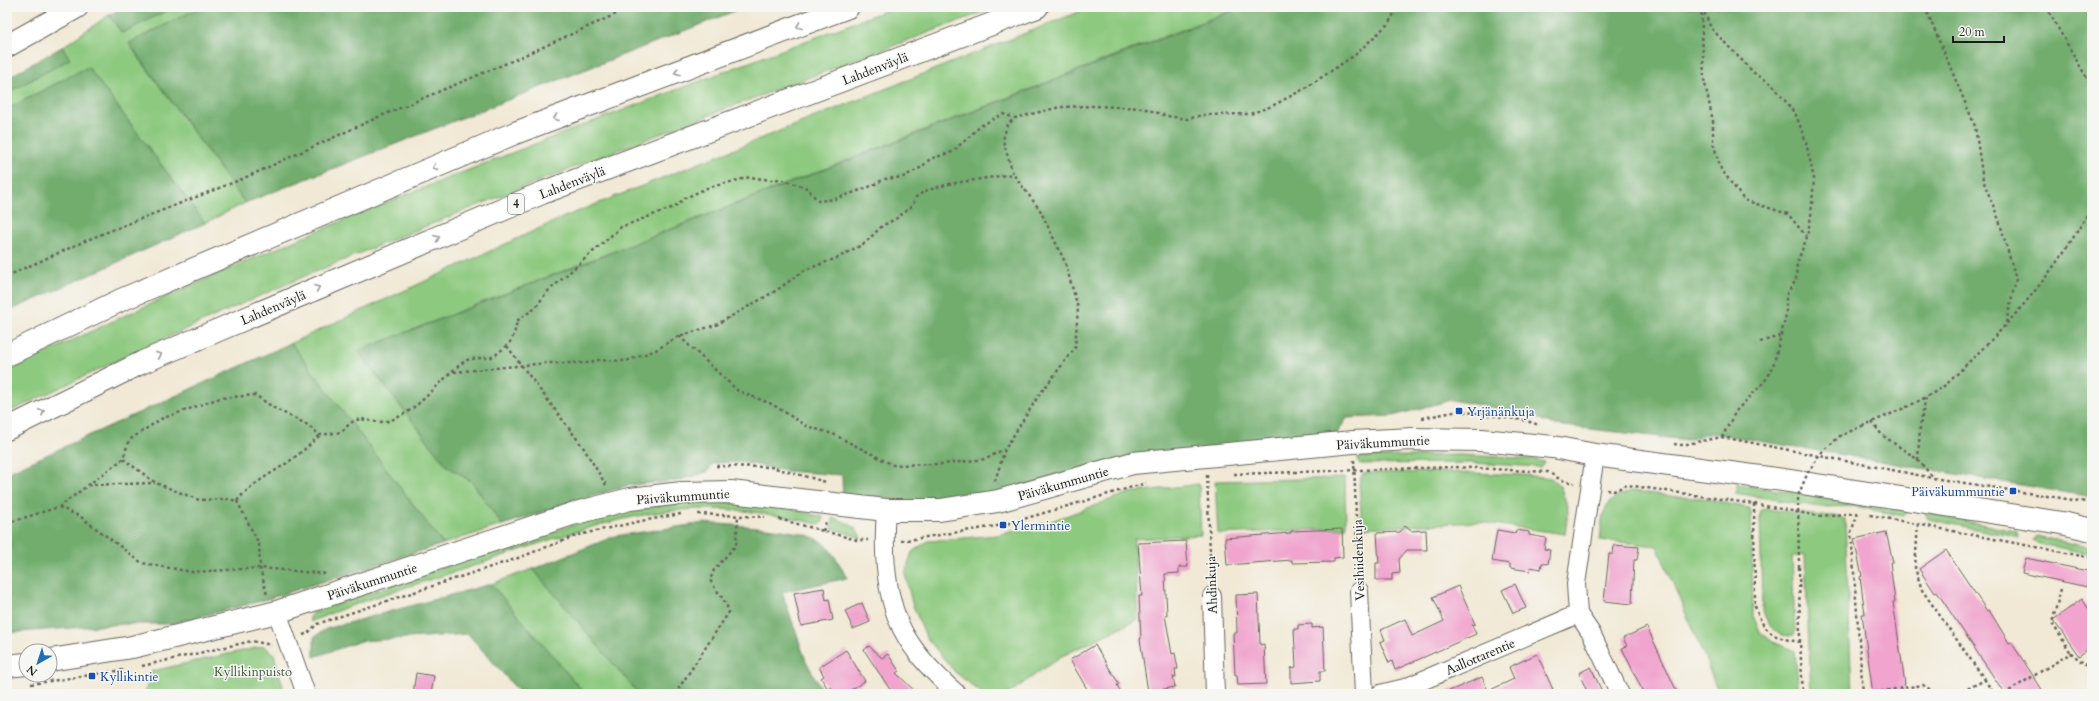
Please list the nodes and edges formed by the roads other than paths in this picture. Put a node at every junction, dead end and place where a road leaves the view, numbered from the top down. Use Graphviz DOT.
graph roads {
  1 [pos="77,7"];
  2 [pos="848,7"];
  3 [pos="1037,7"];
  4 [pos="7,46"];
  5 [pos="7,355"];
  6 [pos="7,429"];
  7 [pos="1595,455"];
  8 [pos="886,510"];
  9 [pos="2092,530"];
  10 [pos="1359,591"];
  11 [pos="1212,596"];
  12 [pos="274,613"];
  13 [pos="1578,614"];
  14 [pos="58,659"];
  15 [pos="7,666"];
  16 [pos="18,670"];
  17 [pos="306,694"];
  18 [pos="957,694"];
  19 [pos="1215,694"];
  20 [pos="1364,694"];
  21 [pos="1380,694"];
  22 [pos="1620,694"];
  1 -- 4 [label="main road"];
  2 -- 5 [label="main road, one-way"];
  6 -- 3 [label="main road, Lahdenväylä / 4, one-way"];
  7 -- 8 [label="main road, Päiväkummuntie"];
  7 -- 9 [label="main road, Päiväkummuntie"];
  7 -- 13 [label="street"];
  8 -- 12 [label="main road, Päiväkummuntie"];
  8 -- 18 [label="street"];
  10 -- 20 [label="street, Vesihiidenkuja"];
  11 -- 19 [label="street, Ahdinkuja"];
  12 -- 14 [label="main road, Päiväkummuntie"];
  12 -- 17 [label="street"];
  13 -- 21 [label="street, Aallottarentie"];
  13 -- 22 [label="street"];
  15 -- 16 [label="main road"];
}
